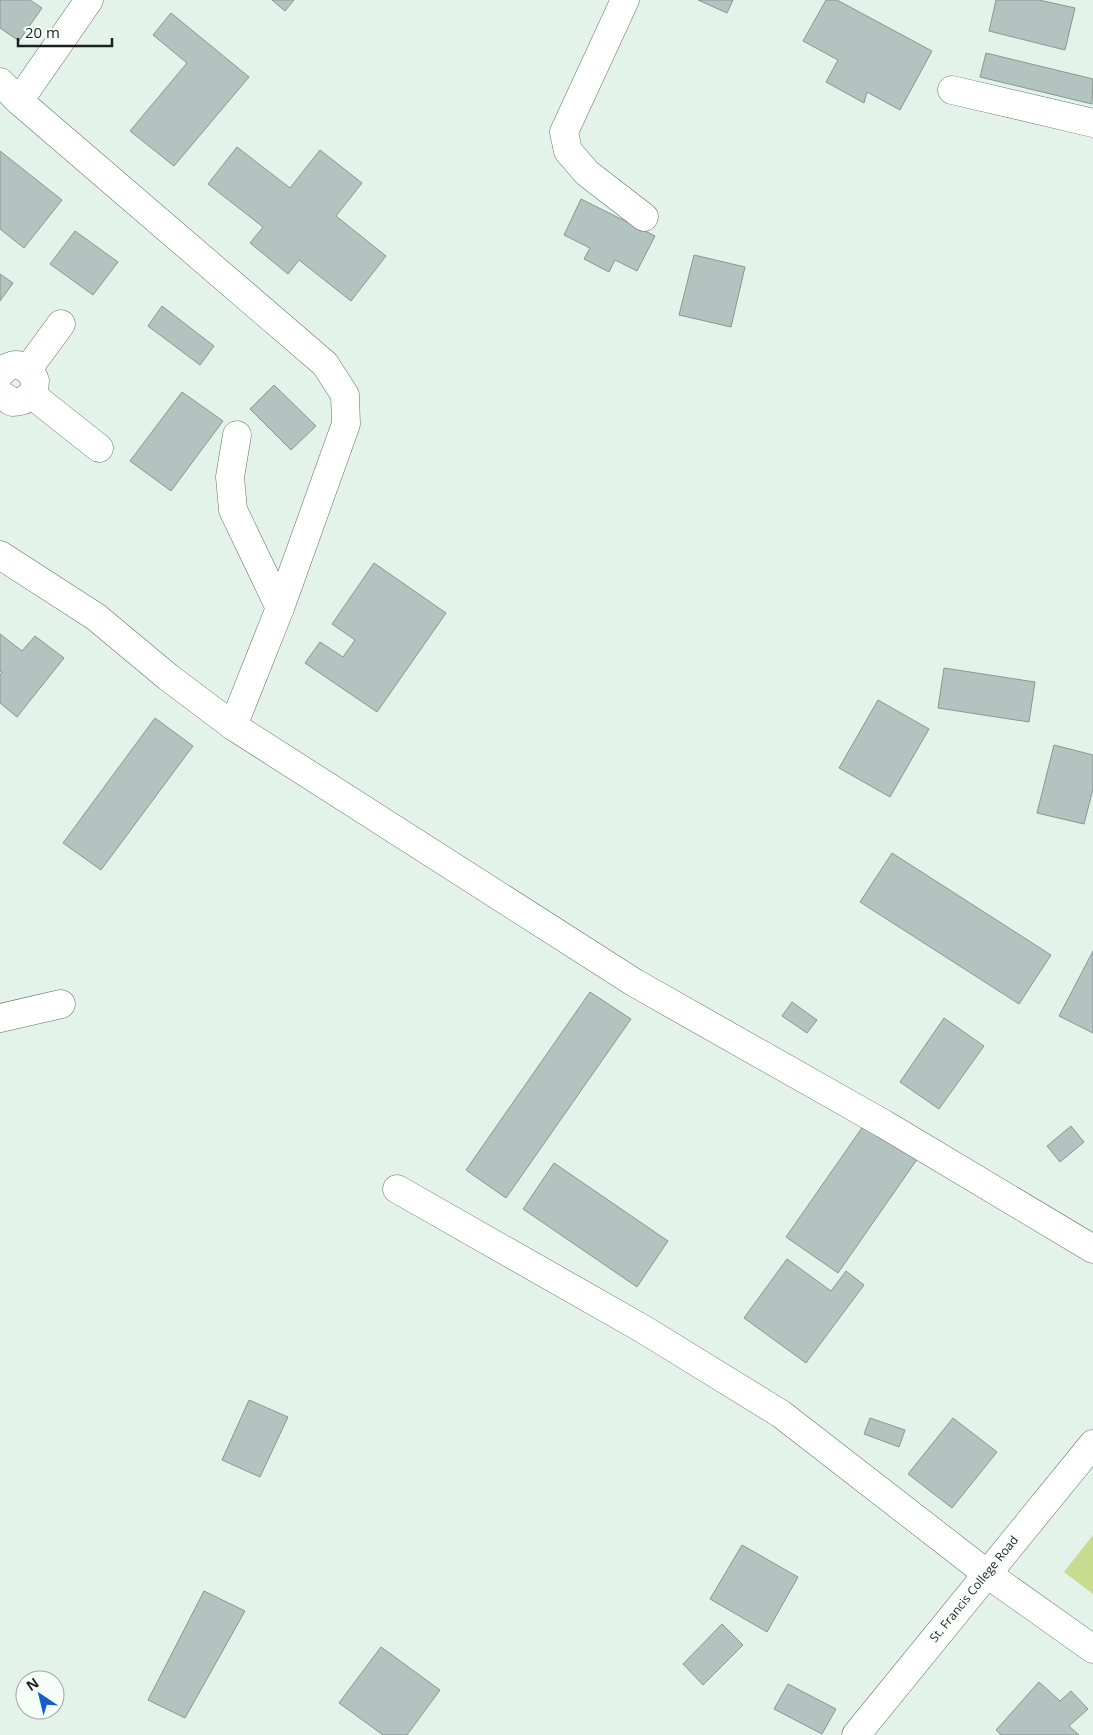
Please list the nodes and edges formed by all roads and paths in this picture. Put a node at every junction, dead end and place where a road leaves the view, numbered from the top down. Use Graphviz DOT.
graph roads {
  1 [pos="89,0"];
  2 [pos="625,0"];
  3 [pos="0,82"];
  4 [pos="952,90"];
  5 [pos="19,101"];
  6 [pos="1093,123"];
  7 [pos="644,217"];
  8 [pos="61,324"];
  9 [pos="30,382"];
  10 [pos="1,386"];
  11 [pos="237,435"];
  12 [pos="99,448"];
  13 [pos="0,555"];
  14 [pos="280,608"];
  15 [pos="233,726"];
  16 [pos="61,1004"];
  17 [pos="0,1018"];
  18 [pos="397,1189"];
  19 [pos="1093,1249"];
  20 [pos="1093,1444"];
  21 [pos="986,1573"];
  22 [pos="1093,1649"];
  23 [pos="856,1735"];
  1 -- 5 [label="street"];
  2 -- 7 [label="street"];
  3 -- 5 [label="street"];
  4 -- 6 [label="street"];
  5 -- 14 [label="street"];
  8 -- 9 [label="street"];
  9 -- 10 [label="street"];
  9 -- 12 [label="street"];
  11 -- 14 [label="street"];
  13 -- 15 [label="street"];
  14 -- 15 [label="street"];
  15 -- 19 [label="street"];
  16 -- 17 [label="street"];
  18 -- 21 [label="street"];
  20 -- 21 [label="street, St. Francis College Road"];
  21 -- 22 [label="street"];
  21 -- 23 [label="street, St. Francis College Road"];
}
